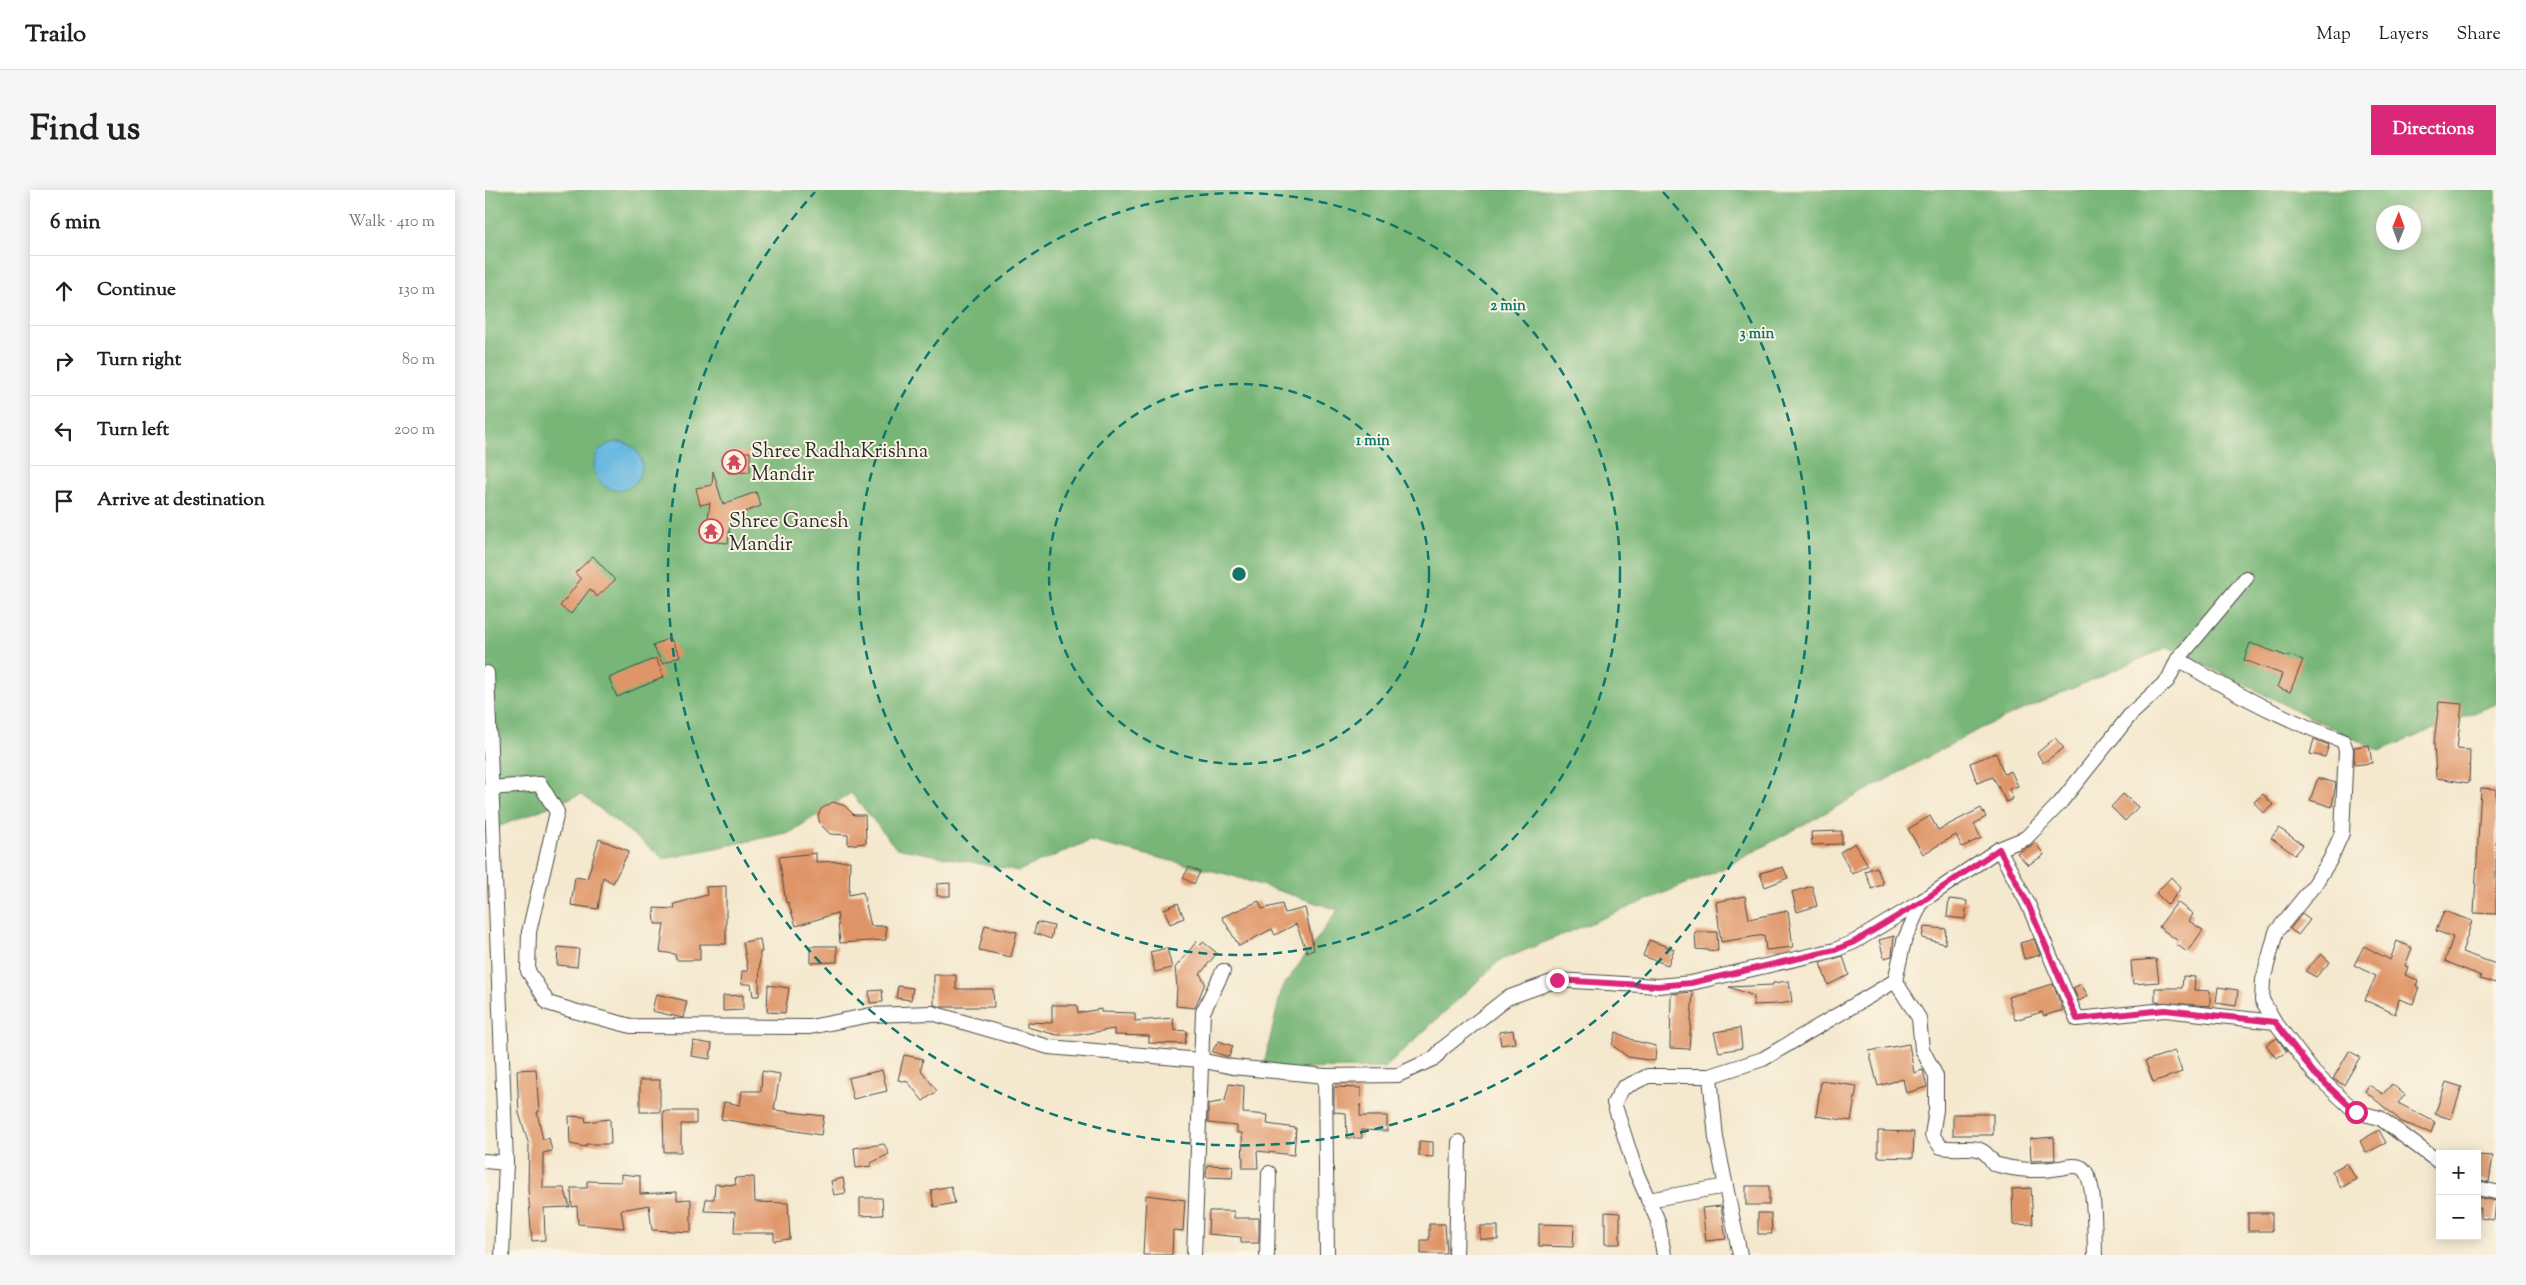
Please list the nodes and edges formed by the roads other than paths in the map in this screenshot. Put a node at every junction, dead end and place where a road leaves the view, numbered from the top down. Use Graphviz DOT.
graph roads {
  1 [pos="2247,578"];
  2 [pos="2178,659"];
  3 [pos="487,672"];
  4 [pos="491,788"];
  5 [pos="489,827"];
  6 [pos="1999,849"];
  7 [pos="1921,902"];
  8 [pos="1223,971"];
  9 [pos="1895,981"];
  10 [pos="492,1000"];
  11 [pos="2275,1022"];
  12 [pos="1200,1060"];
  13 [pos="1325,1076"];
  14 [pos="1711,1076"];
  15 [pos="1459,1142"];
  16 [pos="2436,1160"];
  17 [pos="485,1161"];
  18 [pos="506,1163"];
  19 [pos="1269,1173"];
  20 [pos="1726,1186"];
  21 [pos="2481,1189"];
  22 [pos="2496,1192"];
  23 [pos="1648,1200"];
  24 [pos="502,1255"];
  25 [pos="1194,1255"];
  26 [pos="1267,1255"];
  27 [pos="1327,1255"];
  28 [pos="1456,1255"];
  29 [pos="1664,1255"];
  30 [pos="1740,1255"];
  31 [pos="2095,1255"];
  1 -- 2 [label="street"];
  2 -- 6 [label="street"];
  2 -- 11 [label="street"];
  3 -- 4 [label="street"];
  4 -- 5 [label="street"];
  4 -- 12 [label="street"];
  5 -- 10 [label="street"];
  6 -- 7 [label="street"];
  6 -- 11 [label="street"];
  7 -- 9 [label="street"];
  7 -- 13 [label="street"];
  8 -- 12 [label="street"];
  9 -- 14 [label="street"];
  9 -- 31 [label="street"];
  10 -- 18 [label="street"];
  11 -- 16 [label="street"];
  12 -- 13 [label="street"];
  12 -- 25 [label="street"];
  13 -- 27 [label="street"];
  14 -- 20 [label="street"];
  14 -- 23 [label="street"];
  15 -- 28 [label="street"];
  17 -- 18 [label="street"];
  18 -- 24 [label="street"];
  19 -- 26 [label="street"];
  20 -- 23 [label="street"];
  20 -- 30 [label="street"];
  21 -- 22 [label="street"];
  23 -- 29 [label="street"];
}
